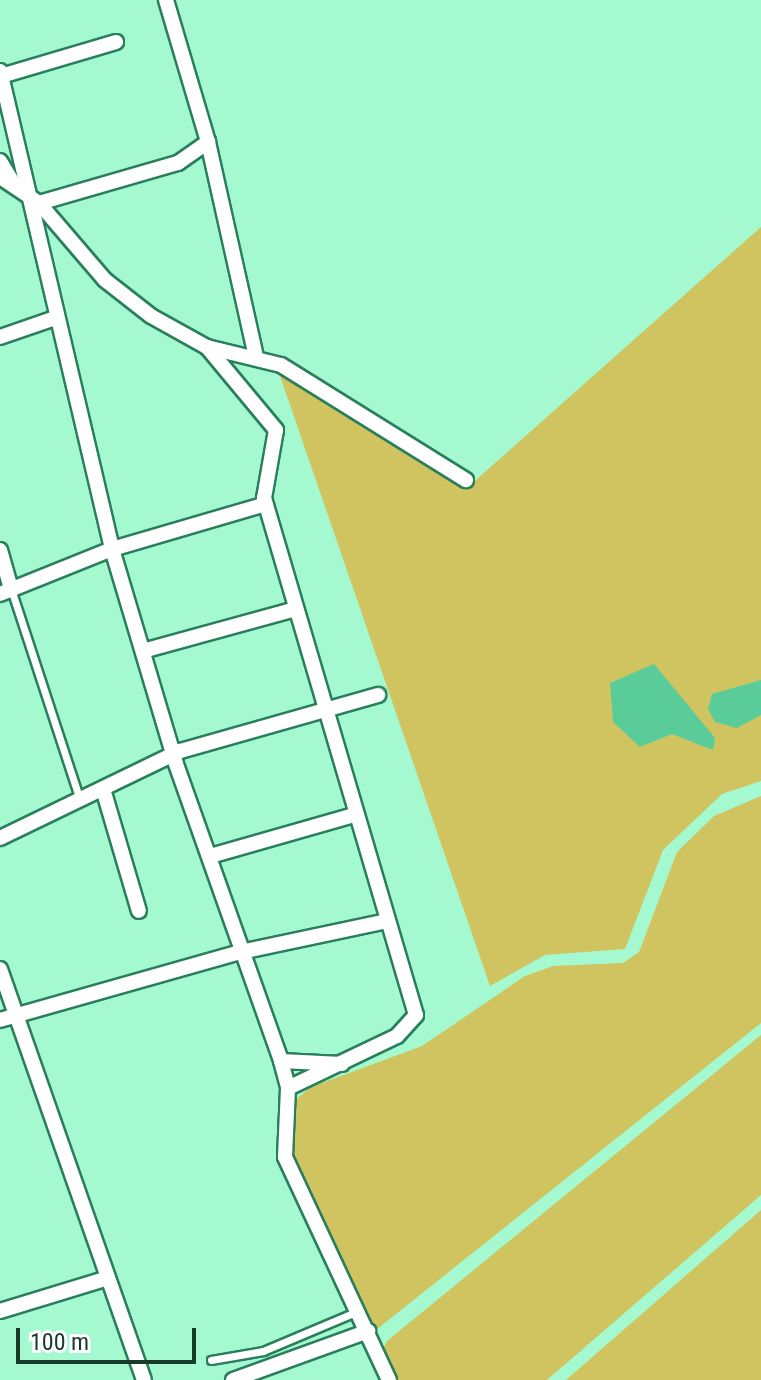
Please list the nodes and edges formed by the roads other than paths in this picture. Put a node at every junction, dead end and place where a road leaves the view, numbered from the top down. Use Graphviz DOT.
graph roads {
  1 [pos="166,0"];
  2 [pos="116,42"];
  3 [pos="1,73"];
  4 [pos="208,142"];
  5 [pos="0,161"];
  6 [pos="0,177"];
  7 [pos="15,186"];
  8 [pos="34,200"];
  9 [pos="55,318"];
  10 [pos="0,337"];
  11 [pos="207,347"];
  12 [pos="255,353"];
  13 [pos="466,480"];
  14 [pos="266,504"];
  15 [pos="112,549"];
  16 [pos="0,550"];
  17 [pos="6,591"];
  18 [pos="295,609"];
  19 [pos="143,651"];
  20 [pos="378,695"];
  21 [pos="323,711"];
  22 [pos="174,754"];
  23 [pos="103,789"];
  24 [pos="80,800"];
  25 [pos="354,815"];
  26 [pos="0,837"];
  27 [pos="210,856"];
  28 [pos="139,911"];
  29 [pos="387,921"];
  30 [pos="241,952"];
  31 [pos="0,969"];
  32 [pos="15,1014"];
  33 [pos="0,1020"];
  34 [pos="281,1061"];
  35 [pos="342,1064"];
  36 [pos="288,1088"];
  37 [pos="108,1278"];
  38 [pos="0,1311"];
  39 [pos="358,1311"];
  40 [pos="368,1331"];
  41 [pos="211,1360"];
  42 [pos="144,1380"];
  43 [pos="233,1380"];
  44 [pos="389,1380"];
  1 -- 4 [label="street"];
  2 -- 3 [label="street"];
  3 -- 8 [label="street"];
  4 -- 8 [label="street"];
  4 -- 12 [label="street"];
  5 -- 7 [label="street"];
  6 -- 7 [label="street"];
  7 -- 8 [label="street"];
  8 -- 9 [label="street"];
  8 -- 11 [label="street"];
  9 -- 10 [label="street"];
  9 -- 15 [label="street"];
  11 -- 12 [label="street"];
  11 -- 14 [label="street"];
  12 -- 13 [label="street"];
  14 -- 15 [label="street"];
  14 -- 18 [label="street"];
  15 -- 17 [label="street"];
  15 -- 19 [label="street"];
  16 -- 17 [label="street"];
  17 -- 24 [label="lane"];
  18 -- 19 [label="street"];
  18 -- 21 [label="street"];
  19 -- 22 [label="street"];
  20 -- 21 [label="street"];
  21 -- 22 [label="street"];
  21 -- 25 [label="street"];
  22 -- 23 [label="street"];
  22 -- 27 [label="street"];
  23 -- 24 [label="street"];
  23 -- 28 [label="street"];
  24 -- 26 [label="street"];
  25 -- 27 [label="street"];
  25 -- 29 [label="street"];
  27 -- 30 [label="street"];
  29 -- 30 [label="street"];
  29 -- 35 [label="street"];
  30 -- 32 [label="street"];
  30 -- 34 [label="street"];
  31 -- 32 [label="street"];
  32 -- 33 [label="street"];
  32 -- 37 [label="street"];
  34 -- 35 [label="street"];
  34 -- 36 [label="street"];
  35 -- 36 [label="street"];
  36 -- 39 [label="street"];
  37 -- 38 [label="street"];
  37 -- 42 [label="street"];
  39 -- 40 [label="street"];
  39 -- 41 [label="lane"];
  40 -- 43 [label="street"];
  40 -- 44 [label="street"];
}
